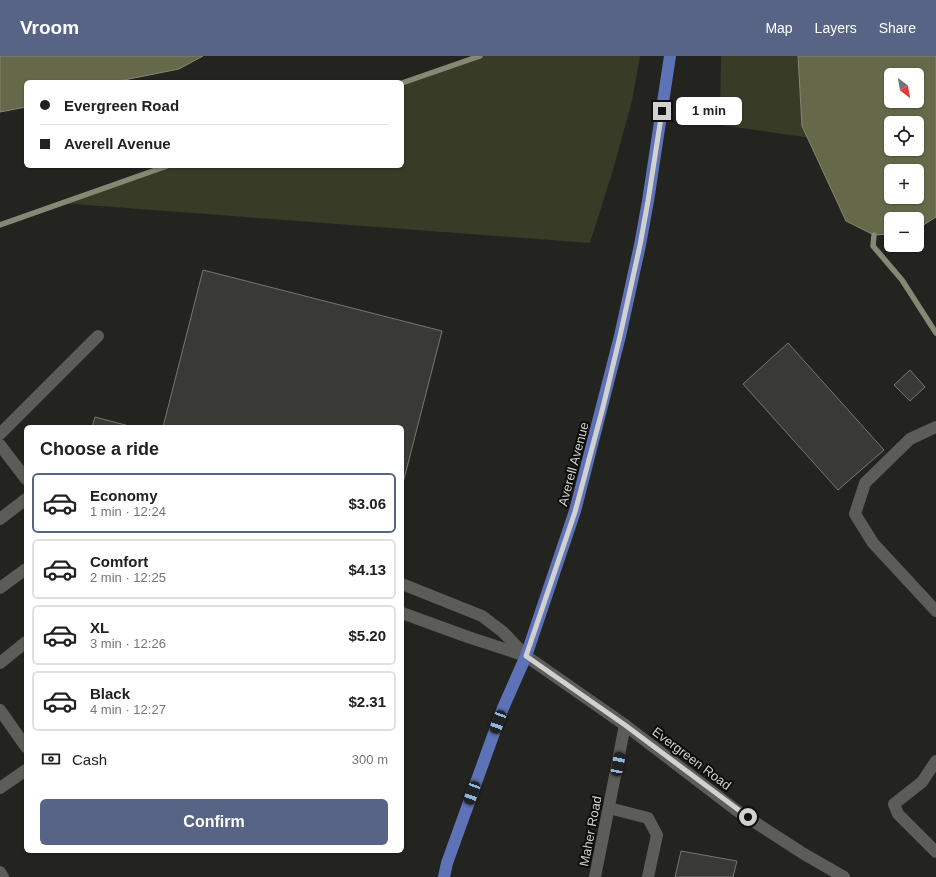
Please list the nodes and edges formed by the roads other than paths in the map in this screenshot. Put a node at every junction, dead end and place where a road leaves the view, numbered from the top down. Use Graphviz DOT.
graph roads {
  1 [pos="670,56"];
  2 [pos="98,336"];
  3 [pos="936,427"];
  4 [pos="0,434"];
  5 [pos="0,445"];
  6 [pos="24,476"];
  7 [pos="24,501"];
  8 [pos="0,519"];
  9 [pos="24,570"];
  10 [pos="404,585"];
  11 [pos="0,588"];
  12 [pos="936,611"];
  13 [pos="404,614"];
  14 [pos="24,644"];
  15 [pos="526,656"];
  16 [pos="0,662"];
  17 [pos="0,710"];
  18 [pos="625,725"];
  19 [pos="24,744"];
  20 [pos="936,761"];
  21 [pos="24,771"];
  22 [pos="0,788"];
  23 [pos="609,808"];
  24 [pos="936,852"];
  25 [pos="447,863"];
  26 [pos="0,872"];
  27 [pos="3,877"];
  28 [pos="439,877"];
  29 [pos="444,877"];
  30 [pos="595,877"];
  31 [pos="648,877"];
  32 [pos="844,877"];
  1 -- 15 [label="main road, Averell Avenue"];
  2 -- 4 [label="street"];
  3 -- 12 [label="street"];
  5 -- 6 [label="street"];
  7 -- 8 [label="street"];
  9 -- 11 [label="street"];
  10 -- 15 [label="street"];
  13 -- 15 [label="street"];
  14 -- 16 [label="street"];
  15 -- 18 [label="street, Evergreen Road"];
  15 -- 25 [label="main road, Averell Avenue"];
  17 -- 19 [label="street"];
  18 -- 23 [label="street, Maher Road"];
  18 -- 32 [label="street, Evergreen Road"];
  20 -- 24 [label="street"];
  21 -- 22 [label="street"];
  23 -- 30 [label="street, Maher Road"];
  23 -- 31 [label="street"];
  25 -- 28 [label="main road, Averell Avenue"];
  25 -- 29 [label="main road, Averell Avenue"];
  26 -- 27 [label="street"];
}
